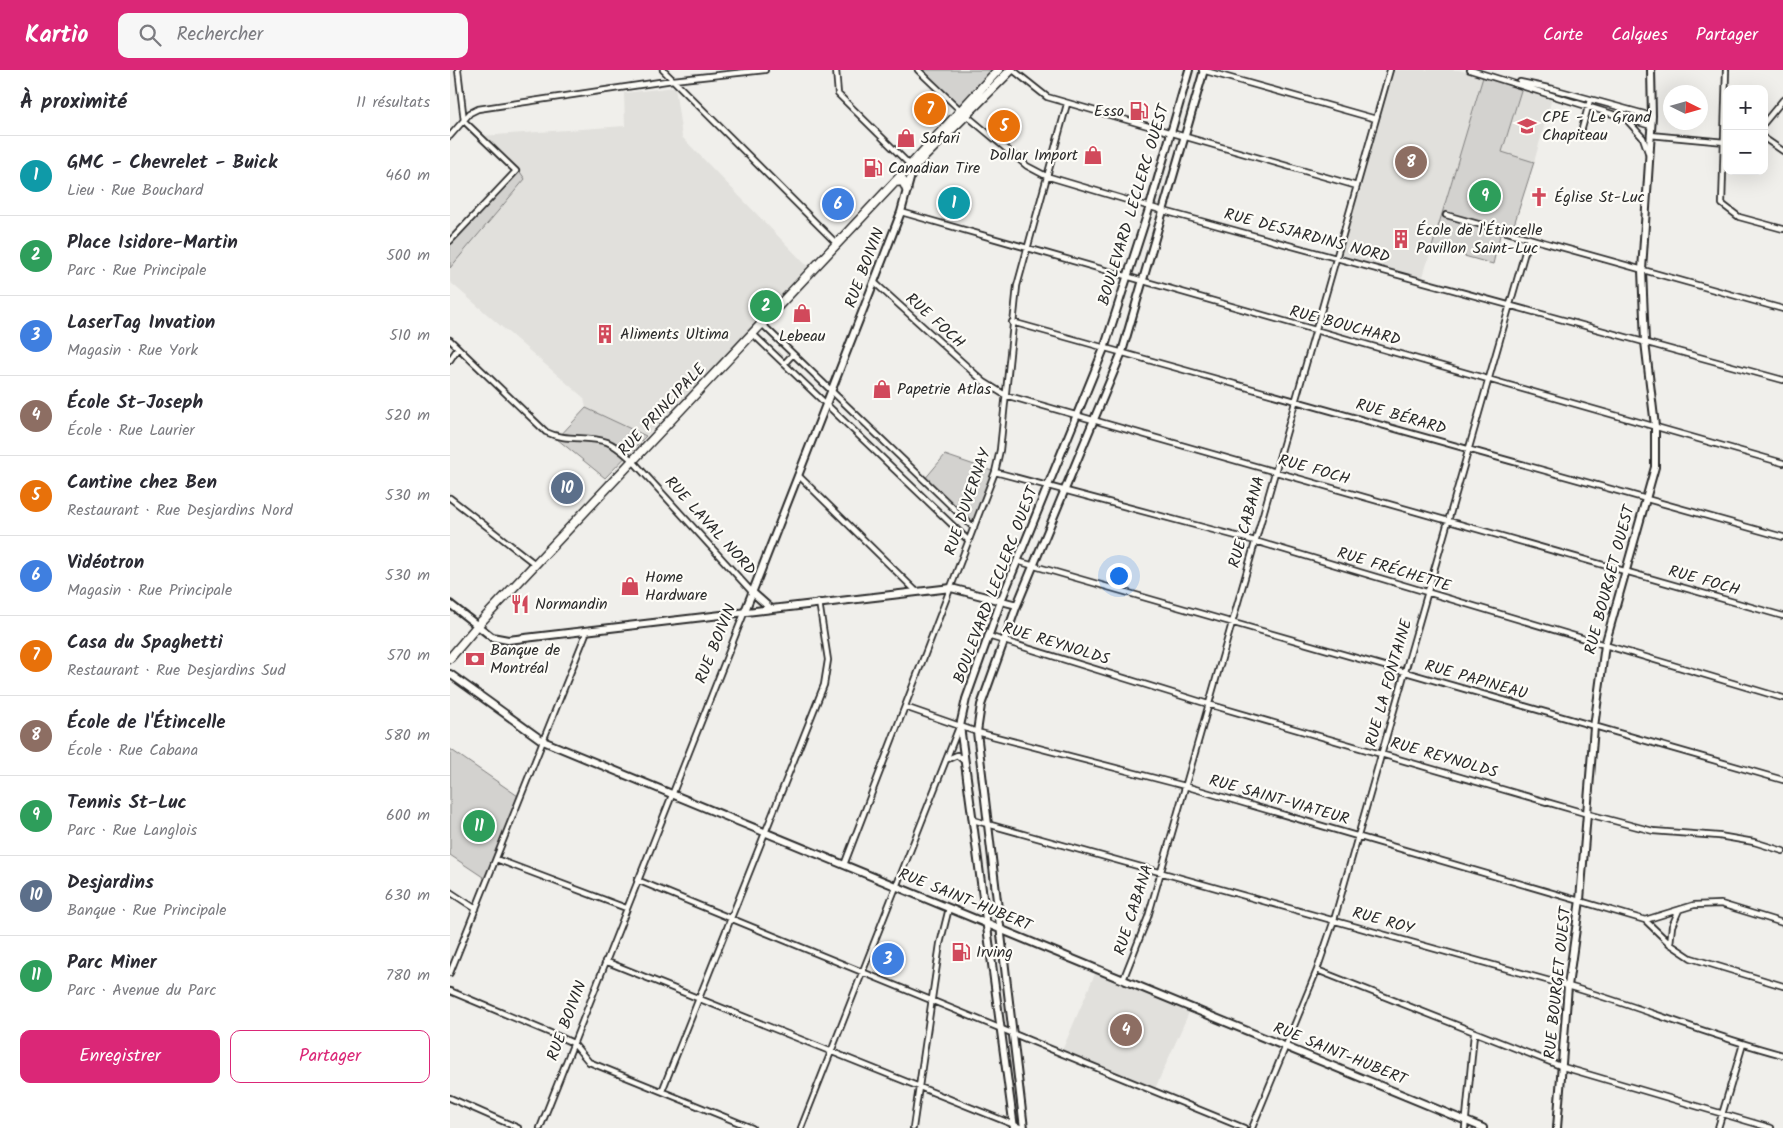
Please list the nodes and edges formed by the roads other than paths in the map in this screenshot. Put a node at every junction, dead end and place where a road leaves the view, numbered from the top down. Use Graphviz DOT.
graph roads {
  1 [pos="458,70"];
  2 [pos="663,70"];
  3 [pos="765,70"];
  4 [pos="836,70"];
  5 [pos="918,70"];
  6 [pos="998,70"];
  7 [pos="1012,70"];
  8 [pos="1189,70"];
  9 [pos="1203,70"];
  10 [pos="1390,70"];
  11 [pos="1470,70"];
  12 [pos="1651,70"];
  13 [pos="1726,70"];
  14 [pos="673,80"];
  15 [pos="1504,80"];
  16 [pos="1590,100"];
  17 [pos="1783,100"];
  18 [pos="1067,104"];
  19 [pos="1588,108"];
  20 [pos="960,110"];
  21 [pos="966,116"];
  22 [pos="1652,116"];
  23 [pos="1768,118"];
  24 [pos="1376,119"];
  25 [pos="1626,119"];
  26 [pos="464,121"];
  27 [pos="1651,126"];
  28 [pos="1726,130"];
  29 [pos="1171,132"];
  30 [pos="1581,132"];
  31 [pos="1650,135"];
  32 [pos="450,136"];
  33 [pos="1185,136"];
  34 [pos="1768,141"];
  35 [pos="1723,142"];
  36 [pos="1783,151"];
  37 [pos="1649,155"];
  38 [pos="911,166"];
  39 [pos="1724,175"];
  40 [pos="1046,176"];
  41 [pos="896,182"];
  42 [pos="1357,186"];
  43 [pos="908,190"];
  44 [pos="1150,206"];
  45 [pos="1164,211"];
  46 [pos="901,212"];
  47 [pos="1446,214"];
  48 [pos="1783,230"];
  49 [pos="1529,238"];
  50 [pos="450,242"];
  51 [pos="837,244"];
  52 [pos="1027,248"];
  53 [pos="1337,257"];
  54 [pos="1642,270"];
  55 [pos="1127,277"];
  56 [pos="874,282"];
  57 [pos="1143,282"];
  58 [pos="1510,305"];
  59 [pos="1783,309"];
  60 [pos="1012,322"];
  61 [pos="762,324"];
  62 [pos="1315,331"];
  63 [pos="752,334"];
  64 [pos="450,340"];
  65 [pos="1645,342"];
  66 [pos="1105,346"];
  67 [pos="458,348"];
  68 [pos="1122,352"];
  69 [pos="793,354"];
  70 [pos="450,360"];
  71 [pos="784,364"];
  72 [pos="1489,378"];
  73 [pos="1783,380"];
  74 [pos="832,391"];
  75 [pos="1005,395"];
  76 [pos="1296,400"];
  77 [pos="826,404"];
  78 [pos="1076,414"];
  79 [pos="1095,420"];
  80 [pos="1655,426"];
  81 [pos="871,429"];
  82 [pos="862,439"];
  83 [pos="1469,448"];
  84 [pos="632,461"];
  85 [pos="905,462"];
  86 [pos="1783,463"];
  87 [pos="896,471"];
  88 [pos="995,472"];
  89 [pos="1275,472"];
  90 [pos="798,475"];
  91 [pos="1049,485"];
  92 [pos="931,487"];
  93 [pos="1065,489"];
  94 [pos="922,496"];
  95 [pos="450,498"];
  96 [pos="1646,498"];
  97 [pos="1448,522"];
  98 [pos="974,528"];
  99 [pos="1783,537"];
  100 [pos="969,541"];
  101 [pos="1255,541"];
  102 [pos="1017,561"];
  103 [pos="534,564"];
  104 [pos="1034,567"];
  105 [pos="1624,571"];
  106 [pos="951,588"];
  107 [pos="916,591"];
  108 [pos="752,592"];
  109 [pos="1427,593"];
  110 [pos="1001,601"];
  111 [pos="819,602"];
  112 [pos="450,604"];
  113 [pos="1018,605"];
  114 [pos="770,608"];
  115 [pos="745,611"];
  116 [pos="1783,616"];
  117 [pos="1231,624"];
  118 [pos="478,625"];
  119 [pos="587,631"];
  120 [pos="988,636"];
  121 [pos="1004,641"];
  122 [pos="1604,645"];
  123 [pos="450,658"];
  124 [pos="1405,672"];
  125 [pos="450,674"];
  126 [pos="1783,698"];
  127 [pos="1208,704"];
  128 [pos="905,706"];
  129 [pos="960,726"];
  130 [pos="1594,727"];
  131 [pos="977,732"];
  132 [pos="543,741"];
  133 [pos="1382,753"];
  134 [pos="947,760"];
  135 [pos="964,761"];
  136 [pos="1783,780"];
  137 [pos="1185,786"];
  138 [pos="671,794"];
  139 [pos="1588,814"];
  140 [pos="973,820"];
  141 [pos="988,824"];
  142 [pos="765,833"];
  143 [pos="1358,836"];
  144 [pos="1783,851"];
  145 [pos="496,859"];
  146 [pos="844,865"];
  147 [pos="1160,872"];
  148 [pos="637,880"];
  149 [pos="897,887"];
  150 [pos="450,892"];
  151 [pos="1580,900"];
  152 [pos="626,908"];
  153 [pos="949,908"];
  154 [pos="476,909"];
  155 [pos="1679,910"];
  156 [pos="730,918"];
  157 [pos="1334,920"];
  158 [pos="1645,920"];
  159 [pos="985,923"];
  160 [pos="1783,923"];
  161 [pos="1001,930"];
  162 [pos="1670,944"];
  163 [pos="605,961"];
  164 [pos="1317,970"];
  165 [pos="863,972"];
  166 [pos="450,973"];
  167 [pos="1123,980"];
  168 [pos="1568,986"];
  169 [pos="1783,986"];
  170 [pos="450,991"];
  171 [pos="699,998"];
  172 [pos="932,1001"];
  173 [pos="1002,1029"];
  174 [pos="1013,1034"];
  175 [pos="1474,1034"];
  176 [pos="573,1043"];
  177 [pos="1742,1044"];
  178 [pos="1286,1047"];
  179 [pos="832,1051"];
  180 [pos="1783,1055"];
  181 [pos="1563,1067"];
  182 [pos="919,1086"];
  183 [pos="662,1092"];
  184 [pos="450,1098"];
  185 [pos="1722,1114"];
  186 [pos="1466,1124"];
  187 [pos="1014,1126"];
  188 [pos="518,1128"];
  189 [pos="540,1128"];
  190 [pos="752,1128"];
  191 [pos="801,1128"];
  192 [pos="913,1128"];
  193 [pos="1023,1128"];
  194 [pos="1244,1128"];
  195 [pos="1252,1128"];
  196 [pos="1483,1128"];
  197 [pos="1557,1128"];
  198 [pos="1718,1128"];
  199 [pos="1771,1128"];
  1 -- 26 [label="street"];
  2 -- 14 [label="street"];
  3 -- 14 [label="street"];
  4 -- 38 [label="street"];
  5 -- 20 [label="street, RUE DESJARDINS NORD"];
  6 -- 20 [label="main road, RUE PRINCIPALE"];
  7 -- 18 [label="street"];
  7 -- 21 [label="main road, RUE PRINCIPALE"];
  8 -- 29 [label="street, BOULEVARD LECLERC OUEST"];
  9 -- 24 [label="street"];
  9 -- 33 [label="street, BOULEVARD LECLERC OUEST"];
  10 -- 24 [label="street, RUE CABANA"];
  11 -- 15 [label="street"];
  12 -- 22 [label="street, RUE BOURGET OUEST"];
  13 -- 28 [label="street"];
  14 -- 26 [label="street"];
  14 -- 51 [label="street"];
  15 -- 16 [label="street"];
  15 -- 19 [label="street"];
  16 -- 19 [label="street"];
  16 -- 22 [label="street"];
  17 -- 23 [label="street"];
  18 -- 29 [label="street"];
  18 -- 40 [label="street, RUE DUVERNAY"];
  19 -- 25 [label="street"];
  19 -- 30 [label="street"];
  20 -- 21 [label="street, RUE DESJARDINS NORD"];
  20 -- 38 [label="main road, RUE PRINCIPALE"];
  21 -- 38 [label="main road, RUE PRINCIPALE"];
  21 -- 40 [label="street, RUE DESJARDINS NORD"];
  22 -- 27 [label="street, RUE BOURGET OUEST"];
  24 -- 42 [label="street, RUE CABANA"];
  25 -- 27 [label="street"];
  25 -- 37 [label="street"];
  26 -- 32 [label="street"];
  26 -- 50 [label="street"];
  27 -- 31 [label="street, RUE BOURGET OUEST"];
  29 -- 33 [label="street"];
  29 -- 44 [label="street, BOULEVARD LECLERC OUEST"];
  31 -- 35 [label="street"];
  31 -- 37 [label="street, RUE BOURGET OUEST"];
  33 -- 42 [label="street"];
  33 -- 45 [label="street, BOULEVARD LECLERC OUEST"];
  34 -- 36 [label="street"];
  37 -- 54 [label="street, RUE BOURGET OUEST"];
  38 -- 41 [label="main road, RUE PRINCIPALE"];
  38 -- 43 [label="street, RUE BOIVIN"];
  39 -- 48 [label="street"];
  40 -- 44 [label="street, RUE DESJARDINS NORD"];
  40 -- 52 [label="street, RUE DUVERNAY"];
  41 -- 43 [label="main road"];
  41 -- 51 [label="main road, RUE PRINCIPALE"];
  42 -- 53 [label="street, RUE CABANA"];
  43 -- 46 [label="street, RUE BOIVIN"];
  44 -- 45 [label="street, RUE DESJARDINS NORD"];
  44 -- 55 [label="street, BOULEVARD LECLERC OUEST"];
  45 -- 53 [label="street, RUE DESJARDINS NORD"];
  45 -- 57 [label="street, BOULEVARD LECLERC OUEST"];
  46 -- 52 [label="street, RUE BOUCHARD"];
  46 -- 56 [label="street, RUE BOIVIN"];
  47 -- 49 [label="street"];
  49 -- 54 [label="street"];
  49 -- 58 [label="street, RUE LA FONTAINE"];
  51 -- 61 [label="main road, RUE PRINCIPALE"];
  52 -- 55 [label="street, RUE BOUCHARD"];
  52 -- 60 [label="street, RUE DUVERNAY"];
  53 -- 58 [label="street, RUE DESJARDINS NORD"];
  53 -- 62 [label="street, RUE CABANA"];
  54 -- 59 [label="street"];
  54 -- 65 [label="street, RUE BOURGET OUEST"];
  55 -- 57 [label="street, RUE BOUCHARD"];
  55 -- 66 [label="street, BOULEVARD LECLERC OUEST"];
  56 -- 74 [label="street, RUE BOIVIN"];
  56 -- 75 [label="street, RUE FOCH"];
  57 -- 62 [label="street, RUE BOUCHARD"];
  57 -- 68 [label="street, BOULEVARD LECLERC OUEST"];
  58 -- 65 [label="street, RUE DESJARDINS NORD"];
  58 -- 72 [label="street, RUE LA FONTAINE"];
  60 -- 66 [label="street, RUE BÉRARD"];
  60 -- 75 [label="street, RUE DUVERNAY"];
  61 -- 63 [label="main road, RUE PRINCIPALE"];
  61 -- 69 [label="street"];
  62 -- 72 [label="street, RUE BOUCHARD"];
  62 -- 76 [label="street, RUE CABANA"];
  63 -- 71 [label="street"];
  63 -- 84 [label="main road, RUE PRINCIPALE"];
  64 -- 67 [label="street, RUE LAVAL NORD"];
  65 -- 73 [label="street, RUE DESJARDINS NORD"];
  65 -- 80 [label="street, RUE BOURGET OUEST"];
  66 -- 68 [label="street, RUE BÉRARD"];
  66 -- 78 [label="street, BOULEVARD LECLERC OUEST"];
  67 -- 70 [label="street"];
  67 -- 84 [label="street, RUE LAVAL NORD"];
  68 -- 76 [label="street, RUE BÉRARD"];
  68 -- 79 [label="street, BOULEVARD LECLERC OUEST"];
  69 -- 71 [label="street"];
  69 -- 74 [label="street"];
  71 -- 77 [label="street"];
  72 -- 80 [label="street, RUE BOUCHARD"];
  72 -- 83 [label="street, RUE LA FONTAINE"];
  74 -- 77 [label="street, RUE BOIVIN"];
  74 -- 81 [label="street"];
  75 -- 78 [label="street, RUE FOCH"];
  75 -- 88 [label="street, RUE DUVERNAY"];
  76 -- 83 [label="street, RUE BÉRARD"];
  76 -- 89 [label="street, RUE CABANA"];
  77 -- 82 [label="street"];
  77 -- 90 [label="street, RUE BOIVIN"];
  78 -- 79 [label="street, RUE FOCH"];
  78 -- 91 [label="street, BOULEVARD LECLERC OUEST"];
  79 -- 89 [label="street, RUE FOCH"];
  79 -- 93 [label="street, BOULEVARD LECLERC OUEST"];
  80 -- 86 [label="street, RUE BOUCHARD"];
  80 -- 96 [label="street, RUE BOURGET OUEST"];
  81 -- 82 [label="street"];
  81 -- 85 [label="street"];
  82 -- 87 [label="street"];
  83 -- 96 [label="street, RUE BÉRARD"];
  83 -- 97 [label="street, RUE LA FONTAINE"];
  84 -- 103 [label="main road, RUE PRINCIPALE"];
  84 -- 108 [label="street, RUE LAVAL NORD"];
  85 -- 87 [label="street"];
  85 -- 92 [label="street"];
  87 -- 94 [label="street"];
  88 -- 91 [label="street, RUE FRÉCHETTE"];
  88 -- 98 [label="street, RUE DUVERNAY"];
  89 -- 97 [label="street, RUE FOCH"];
  89 -- 101 [label="street, RUE CABANA"];
  90 -- 107 [label="street"];
  90 -- 108 [label="street, RUE BOIVIN"];
  91 -- 93 [label="street, RUE FRÉCHETTE"];
  91 -- 102 [label="street, BOULEVARD LECLERC OUEST"];
  92 -- 94 [label="street"];
  92 -- 98 [label="street"];
  93 -- 101 [label="street, RUE FRÉCHETTE"];
  93 -- 104 [label="street, BOULEVARD LECLERC OUEST"];
  94 -- 100 [label="street"];
  95 -- 103 [label="street"];
  96 -- 99 [label="street, RUE BÉRARD"];
  96 -- 105 [label="street, RUE BOURGET OUEST"];
  97 -- 105 [label="street, RUE FOCH"];
  97 -- 109 [label="street, RUE LA FONTAINE"];
  98 -- 100 [label="street, RUE DUVERNAY"];
  100 -- 106 [label="street, RUE DUVERNAY"];
  101 -- 109 [label="street, RUE FRÉCHETTE"];
  101 -- 117 [label="street, RUE CABANA"];
  102 -- 104 [label="street, RUE PAPINEAU"];
  102 -- 110 [label="street, BOULEVARD LECLERC OUEST"];
  103 -- 118 [label="main road, RUE PRINCIPALE"];
  104 -- 113 [label="street, BOULEVARD LECLERC OUEST"];
  104 -- 117 [label="street, RUE PAPINEAU"];
  105 -- 116 [label="street, RUE FOCH"];
  105 -- 122 [label="street, RUE BOURGET OUEST"];
  106 -- 107 [label="street"];
  106 -- 110 [label="street"];
  106 -- 128 [label="street, RUE DUVERNAY"];
  107 -- 111 [label="street"];
  108 -- 114 [label="street, RUE LAVAL NORD"];
  108 -- 115 [label="street, RUE BOIVIN"];
  109 -- 122 [label="street, RUE FRÉCHETTE"];
  109 -- 124 [label="street, RUE LA FONTAINE"];
  110 -- 113 [label="street"];
  110 -- 120 [label="street, BOULEVARD LECLERC OUEST"];
  111 -- 114 [label="street"];
  111 -- 142 [label="street"];
  112 -- 118 [label="street"];
  113 -- 121 [label="street, BOULEVARD LECLERC OUEST"];
  114 -- 115 [label="street"];
  115 -- 119 [label="street"];
  115 -- 138 [label="street, RUE BOIVIN"];
  117 -- 124 [label="street, RUE PAPINEAU"];
  117 -- 127 [label="street, RUE CABANA"];
  118 -- 119 [label="street"];
  118 -- 123 [label="main road, RUE PRINCIPALE"];
  119 -- 132 [label="street"];
  120 -- 121 [label="street, RUE REYNOLDS"];
  120 -- 129 [label="street, BOULEVARD LECLERC OUEST"];
  121 -- 127 [label="street, RUE REYNOLDS"];
  121 -- 131 [label="street, BOULEVARD LECLERC OUEST"];
  122 -- 126 [label="street, RUE FRÉCHETTE"];
  122 -- 130 [label="street, RUE BOURGET OUEST"];
  124 -- 130 [label="street, RUE PAPINEAU"];
  124 -- 133 [label="street, RUE LA FONTAINE"];
  125 -- 132 [label="street, RUE SAINT-HUBERT"];
  127 -- 133 [label="street, RUE REYNOLDS"];
  127 -- 137 [label="street, RUE CABANA"];
  128 -- 129 [label="street, RUE SAINT-VIATEUR"];
  128 -- 146 [label="street, RUE DUVERNAY"];
  129 -- 131 [label="street, RUE SAINT-VIATEUR"];
  129 -- 134 [label="street"];
  129 -- 135 [label="street, BOULEVARD LECLERC OUEST"];
  130 -- 136 [label="street, RUE PAPINEAU"];
  130 -- 139 [label="street, RUE BOURGET OUEST"];
  131 -- 137 [label="street, RUE SAINT-VIATEUR"];
  131 -- 141 [label="street, BOULEVARD LECLERC OUEST"];
  132 -- 138 [label="street, RUE SAINT-HUBERT"];
  132 -- 145 [label="street"];
  133 -- 139 [label="street, RUE REYNOLDS"];
  133 -- 143 [label="street, RUE LA FONTAINE"];
  134 -- 135 [label="street"];
  134 -- 149 [label="street"];
  135 -- 140 [label="street, BOULEVARD LECLERC OUEST"];
  137 -- 143 [label="street, RUE SAINT-VIATEUR"];
  137 -- 147 [label="street, RUE CABANA"];
  138 -- 142 [label="street, RUE SAINT-HUBERT"];
  138 -- 148 [label="street, RUE BOIVIN"];
  139 -- 144 [label="street, RUE REYNOLDS"];
  139 -- 151 [label="street, RUE BOURGET OUEST"];
  140 -- 141 [label="street, RUE ROY"];
  140 -- 159 [label="street, BOULEVARD LECLERC OUEST"];
  141 -- 147 [label="street, RUE ROY"];
  141 -- 161 [label="street, BOULEVARD LECLERC OUEST"];
  142 -- 146 [label="street, RUE SAINT-HUBERT"];
  142 -- 156 [label="street"];
  143 -- 151 [label="street, RUE SAINT-VIATEUR"];
  143 -- 157 [label="street, RUE LA FONTAINE"];
  145 -- 152 [label="street"];
  145 -- 154 [label="street"];
  146 -- 149 [label="street, RUE SAINT-HUBERT"];
  147 -- 157 [label="street, RUE ROY"];
  147 -- 167 [label="street, RUE CABANA"];
  148 -- 152 [label="street, RUE BOIVIN"];
  148 -- 156 [label="street"];
  149 -- 153 [label="street, RUE SAINT-HUBERT"];
  149 -- 165 [label="street"];
  150 -- 154 [label="street"];
  151 -- 158 [label="street, RUE SAINT-VIATEUR"];
  151 -- 168 [label="street, RUE BOURGET OUEST"];
  152 -- 163 [label="street, RUE BOIVIN"];
  153 -- 159 [label="street, RUE SAINT-HUBERT"];
  153 -- 172 [label="street"];
  154 -- 166 [label="street"];
  155 -- 158 [label="street"];
  155 -- 160 [label="street"];
  155 -- 162 [label="street"];
  156 -- 165 [label="street"];
  156 -- 171 [label="street"];
  157 -- 164 [label="street, RUE LA FONTAINE"];
  157 -- 168 [label="street, RUE ROY"];
  158 -- 162 [label="street"];
  159 -- 161 [label="street, RUE SAINT-HUBERT"];
  159 -- 173 [label="street, BOULEVARD LECLERC OUEST"];
  161 -- 167 [label="street, RUE SAINT-HUBERT"];
  161 -- 174 [label="street, BOULEVARD LECLERC OUEST"];
  162 -- 169 [label="street"];
  163 -- 171 [label="street"];
  163 -- 176 [label="street, RUE BOIVIN"];
  164 -- 175 [label="street"];
  164 -- 178 [label="street, RUE LA FONTAINE"];
  165 -- 172 [label="street"];
  165 -- 179 [label="street"];
  167 -- 178 [label="street, RUE SAINT-HUBERT"];
  168 -- 177 [label="street, RUE ROY"];
  168 -- 181 [label="street, RUE BOURGET OUEST"];
  170 -- 176 [label="street"];
  171 -- 179 [label="street"];
  171 -- 183 [label="street"];
  172 -- 173 [label="street"];
  172 -- 182 [label="street"];
  173 -- 174 [label="street"];
  173 -- 187 [label="street, BOULEVARD LECLERC OUEST"];
  174 -- 193 [label="street, BOULEVARD LECLERC OUEST"];
  174 -- 194 [label="street"];
  175 -- 181 [label="street"];
  175 -- 186 [label="street"];
  176 -- 183 [label="street"];
  176 -- 189 [label="street, RUE BOIVIN"];
  177 -- 180 [label="street, RUE ROY"];
  177 -- 185 [label="street"];
  178 -- 186 [label="street, RUE SAINT-HUBERT"];
  178 -- 195 [label="street, RUE LA FONTAINE"];
  179 -- 182 [label="street"];
  179 -- 191 [label="street"];
  181 -- 185 [label="street"];
  181 -- 197 [label="street, RUE BOURGET OUEST"];
  182 -- 187 [label="street"];
  182 -- 192 [label="street"];
  183 -- 190 [label="street"];
  184 -- 188 [label="street"];
  185 -- 198 [label="street"];
  185 -- 199 [label="street"];
  186 -- 196 [label="street, RUE SAINT-HUBERT"];
  187 -- 193 [label="street"];
}
